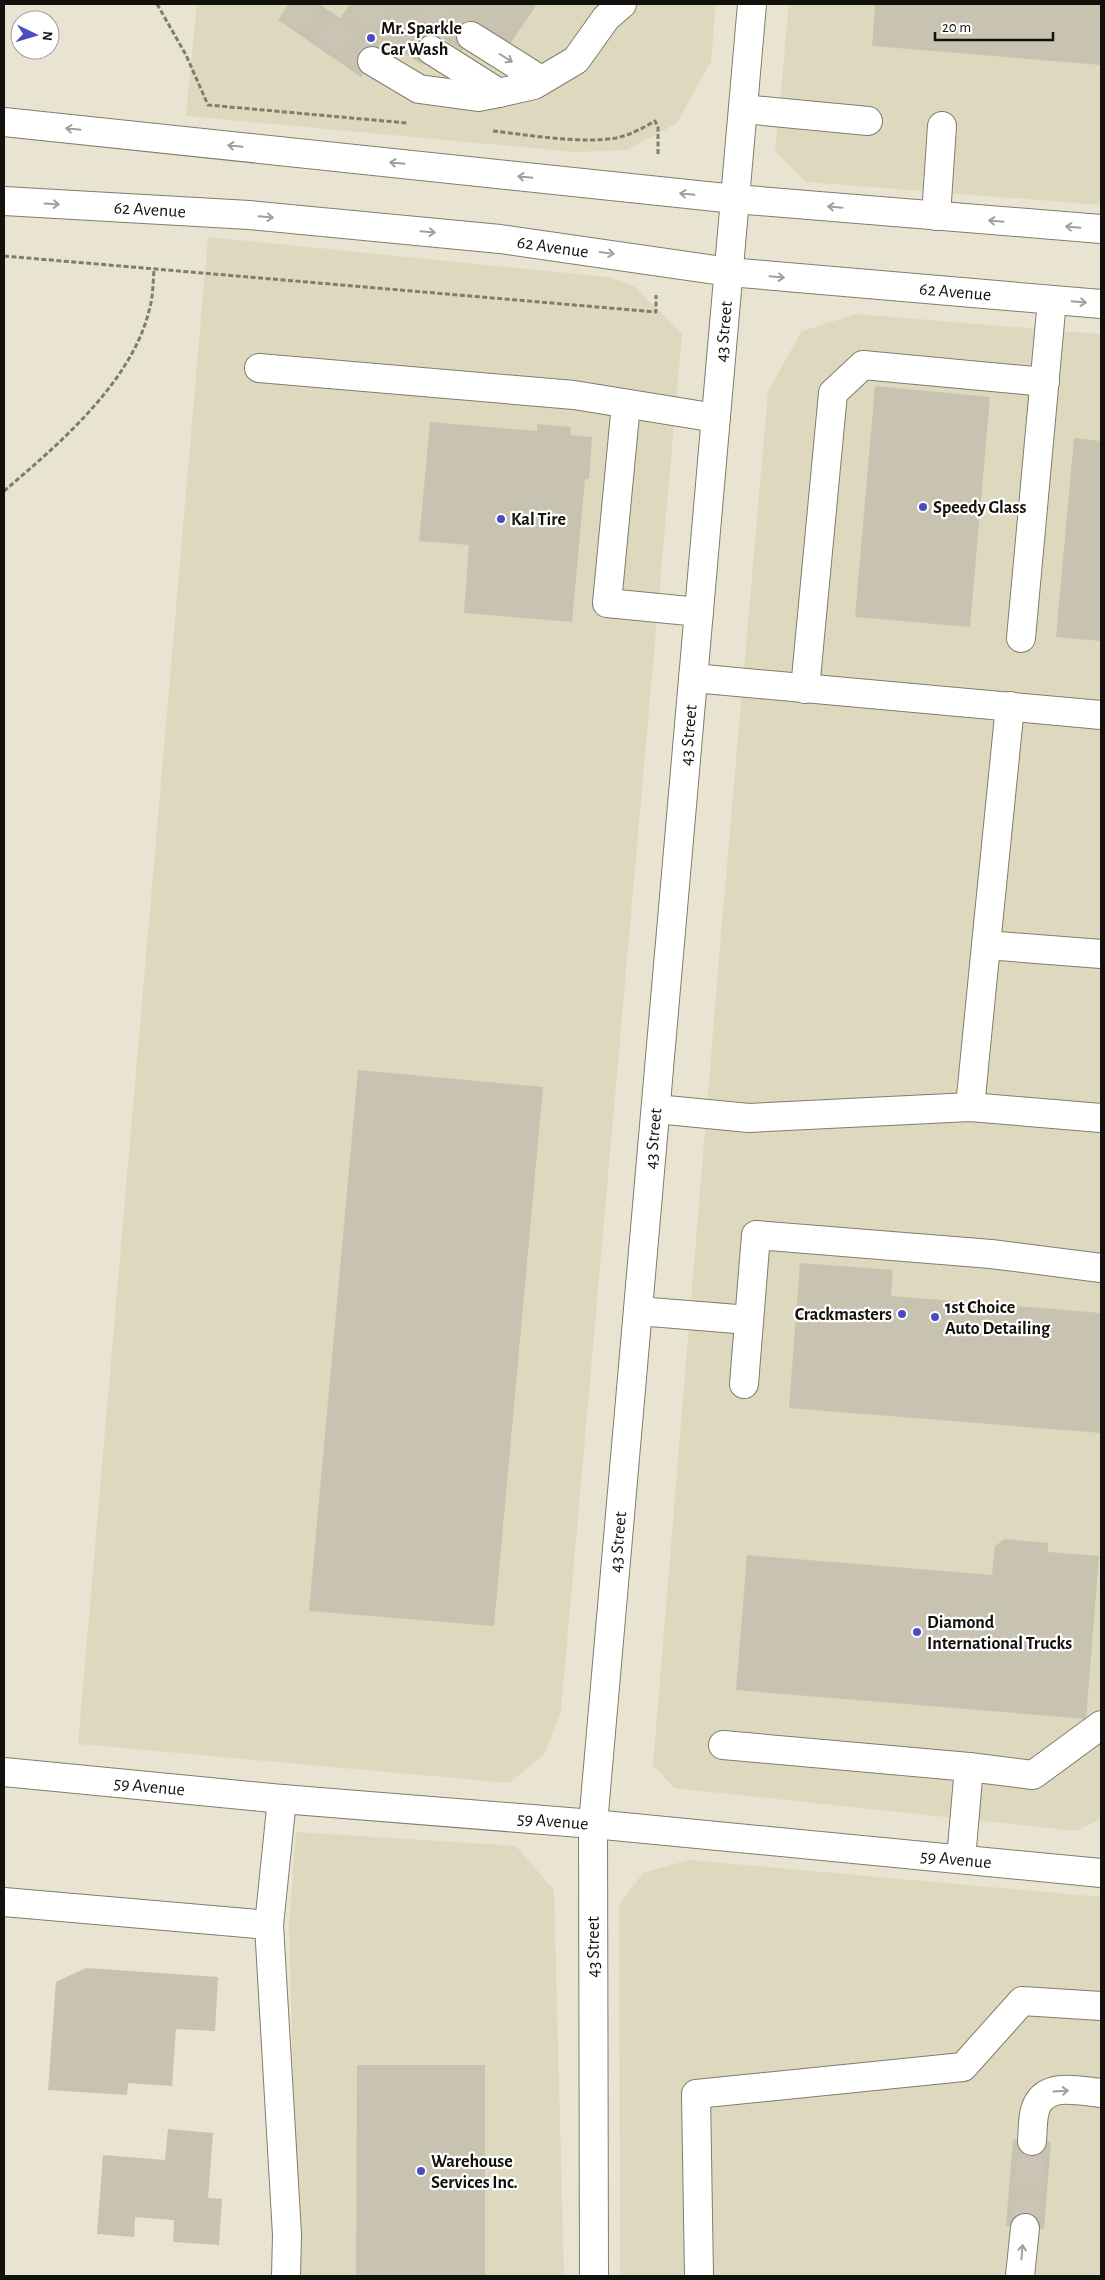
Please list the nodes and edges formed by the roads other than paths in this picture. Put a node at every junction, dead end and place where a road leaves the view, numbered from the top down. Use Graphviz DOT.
graph roads {
  1 [pos="622,4"];
  2 [pos="752,4"];
  3 [pos="471,36"];
  4 [pos="431,50"];
  5 [pos="372,61"];
  6 [pos="541,80"];
  7 [pos="499,93"];
  8 [pos="743,109"];
  9 [pos="868,121"];
  10 [pos="4,122"];
  11 [pos="942,126"];
  12 [pos="735,199"];
  13 [pos="4,201"];
  14 [pos="936,216"];
  15 [pos="1101,229"];
  16 [pos="729,272"];
  17 [pos="1052,300"];
  18 [pos="1101,304"];
  19 [pos="259,368"];
  20 [pos="1044,382"];
  21 [pos="626,404"];
  22 [pos="716,418"];
  23 [pos="699,612"];
  24 [pos="1021,638"];
  25 [pos="693,678"];
  26 [pos="806,689"];
  27 [pos="1010,706"];
  28 [pos="1101,715"];
  29 [pos="986,945"];
  30 [pos="1101,954"];
  31 [pos="970,1107"];
  32 [pos="656,1109"];
  33 [pos="1101,1118"];
  34 [pos="1101,1268"];
  35 [pos="638,1311"];
  36 [pos="749,1320"];
  37 [pos="744,1384"];
  38 [pos="1101,1725"];
  39 [pos="723,1745"];
  40 [pos="969,1767"];
  41 [pos="4,1772"];
  42 [pos="282,1799"];
  43 [pos="594,1824"];
  44 [pos="961,1860"];
  45 [pos="1101,1873"];
  46 [pos="4,1902"];
  47 [pos="269,1925"];
  48 [pos="1101,2006"];
  49 [pos="1101,2093"];
  50 [pos="1032,2141"];
  51 [pos="1025,2228"];
  52 [pos="286,2276"];
  53 [pos="594,2276"];
  54 [pos="698,2276"];
  55 [pos="1020,2276"];
  1 -- 6 [label="street"];
  2 -- 8 [label="street, 43 Street"];
  3 -- 6 [label="street, one-way"];
  4 -- 7 [label="street"];
  5 -- 7 [label="street"];
  6 -- 7 [label="street"];
  8 -- 9 [label="street"];
  8 -- 12 [label="street, 43 Street"];
  12 -- 10 [label="street, one-way"];
  11 -- 14 [label="street"];
  14 -- 12 [label="street, one-way"];
  12 -- 16 [label="street, 43 Street"];
  13 -- 16 [label="street, 62 Avenue, one-way"];
  15 -- 14 [label="street, one-way"];
  16 -- 17 [label="street, 62 Avenue, one-way"];
  16 -- 22 [label="street, 43 Street"];
  17 -- 18 [label="street, 62 Avenue, one-way"];
  17 -- 20 [label="street"];
  19 -- 21 [label="street"];
  20 -- 24 [label="street"];
  20 -- 26 [label="street"];
  21 -- 22 [label="street"];
  21 -- 23 [label="street"];
  22 -- 23 [label="street, 43 Street"];
  23 -- 25 [label="street, 43 Street"];
  25 -- 26 [label="street"];
  25 -- 32 [label="street, 43 Street"];
  26 -- 27 [label="street"];
  27 -- 28 [label="street"];
  27 -- 29 [label="street"];
  29 -- 30 [label="street"];
  29 -- 31 [label="street"];
  31 -- 32 [label="street"];
  31 -- 33 [label="street"];
  32 -- 35 [label="street, 43 Street"];
  34 -- 36 [label="street"];
  35 -- 36 [label="street"];
  35 -- 43 [label="street, 43 Street"];
  36 -- 37 [label="street"];
  38 -- 40 [label="street"];
  39 -- 40 [label="street"];
  40 -- 44 [label="street"];
  41 -- 42 [label="street, 59 Avenue"];
  42 -- 43 [label="street, 59 Avenue"];
  42 -- 47 [label="street"];
  43 -- 44 [label="street, 59 Avenue"];
  43 -- 53 [label="street, 43 Street"];
  44 -- 45 [label="street, 59 Avenue"];
  46 -- 47 [label="street"];
  47 -- 52 [label="street"];
  48 -- 54 [label="street"];
  50 -- 49 [label="street, one-way"];
  55 -- 51 [label="street, one-way"];
}
